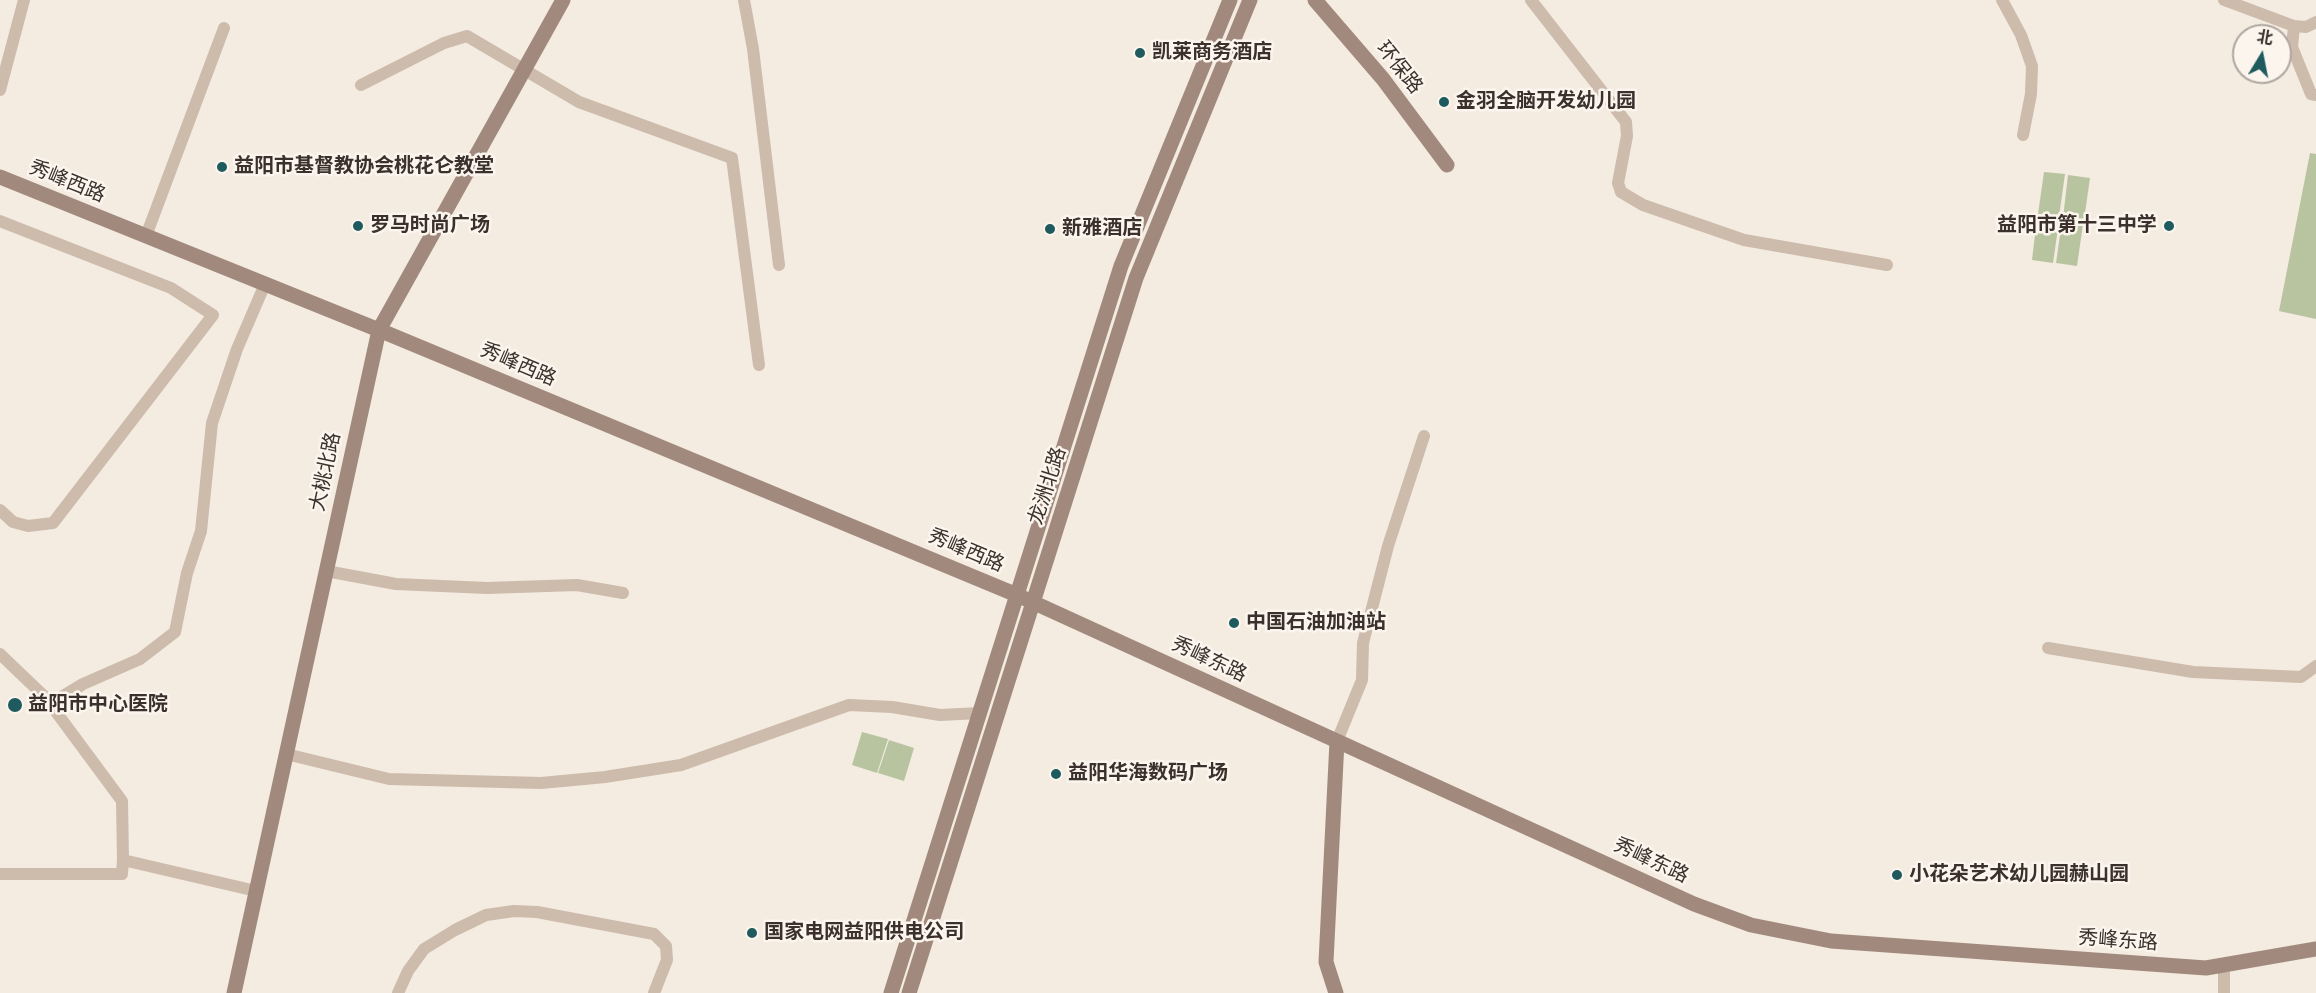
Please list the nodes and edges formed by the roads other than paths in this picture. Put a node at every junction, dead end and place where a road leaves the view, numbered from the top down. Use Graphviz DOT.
graph roads {
  1 [pos="24,0"];
  2 [pos="563,0"];
  3 [pos="744,0"];
  4 [pos="1230,0"];
  5 [pos="1250,0"];
  6 [pos="1315,0"];
  7 [pos="2002,0"];
  8 [pos="2224,0"];
  9 [pos="1538,3"];
  10 [pos="2316,22"];
  11 [pos="2294,26"];
  12 [pos="224,28"];
  13 [pos="524,70"];
  14 [pos="361,85"];
  15 [pos="0,90"];
  16 [pos="2316,95"];
  17 [pos="2023,135"];
  18 [pos="1447,165"];
  19 [pos="0,177"];
  20 [pos="0,221"];
  21 [pos="146,236"];
  22 [pos="779,265"];
  23 [pos="1887,265"];
  24 [pos="265,284"];
  25 [pos="379,330"];
  26 [pos="759,365"];
  27 [pos="1424,436"];
  28 [pos="0,510"];
  29 [pos="326,571"];
  30 [pos="622,593"];
  31 [pos="1017,595"];
  32 [pos="1032,602"];
  33 [pos="2048,648"];
  34 [pos="0,654"];
  35 [pos="2316,666"];
  36 [pos="50,704"];
  37 [pos="980,713"];
  38 [pos="1337,741"];
  39 [pos="286,754"];
  40 [pos="123,860"];
  41 [pos="0,874"];
  42 [pos="256,891"];
  43 [pos="2316,949"];
  44 [pos="2224,965"];
  45 [pos="234,993"];
  46 [pos="398,993"];
  47 [pos="654,993"];
  48 [pos="891,993"];
  49 [pos="909,993"];
  50 [pos="1336,993"];
  51 [pos="2224,993"];
  1 -- 15 [label="street"];
  2 -- 13 [label="street, 大桃北路"];
  3 -- 22 [label="street"];
  4 -- 31 [label="street, 龙洲北路"];
  5 -- 32 [label="street, 龙洲北路"];
  6 -- 18 [label="street, 环保路"];
  7 -- 17 [label="street"];
  8 -- 11 [label="street"];
  9 -- 23 [label="street"];
  10 -- 11 [label="street"];
  11 -- 16 [label="street"];
  12 -- 21 [label="street"];
  13 -- 14 [label="street"];
  13 -- 25 [label="street, 大桃北路"];
  13 -- 26 [label="street"];
  19 -- 21 [label="street, 秀峰西路"];
  20 -- 28 [label="street"];
  21 -- 24 [label="street, 秀峰西路"];
  24 -- 25 [label="street, 秀峰西路"];
  24 -- 36 [label="street"];
  25 -- 29 [label="street, 大桃北路"];
  25 -- 31 [label="street, 秀峰西路"];
  27 -- 38 [label="street"];
  29 -- 30 [label="street"];
  29 -- 39 [label="street, 大桃北路"];
  31 -- 32 [label="street, 秀峰东路"];
  31 -- 37 [label="street, 龙洲北路"];
  32 -- 38 [label="street, 秀峰东路"];
  32 -- 49 [label="street, 龙洲北路"];
  33 -- 35 [label="street"];
  34 -- 36 [label="street"];
  36 -- 40 [label="street"];
  37 -- 39 [label="street"];
  37 -- 48 [label="street, 龙洲北路"];
  38 -- 44 [label="street, 秀峰东路"];
  38 -- 50 [label="street"];
  39 -- 42 [label="street, 大桃北路"];
  40 -- 41 [label="street"];
  40 -- 42 [label="street"];
  42 -- 45 [label="street, 大桃北路"];
  43 -- 44 [label="street, 秀峰东路"];
  44 -- 51 [label="street"];
  46 -- 47 [label="street"];
}
